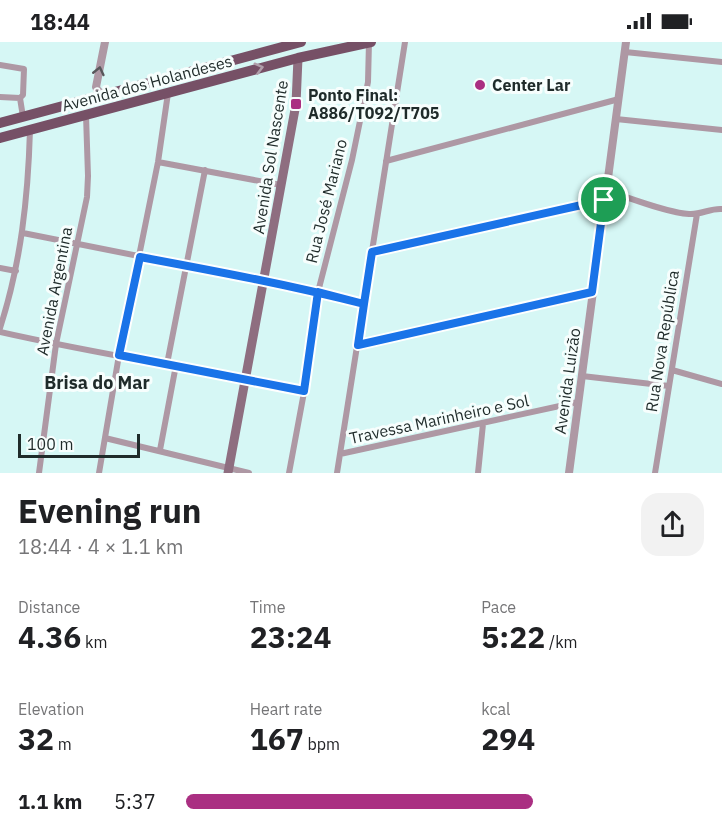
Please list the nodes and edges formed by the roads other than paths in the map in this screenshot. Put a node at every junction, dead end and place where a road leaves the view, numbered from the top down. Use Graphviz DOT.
graph roads {
  1 [pos="105,42"];
  2 [pos="301,42"];
  3 [pos="370,42"];
  4 [pos="405,42"];
  5 [pos="626,42"];
  6 [pos="625,52"];
  7 [pos="298,58"];
  8 [pos="722,62"];
  9 [pos="0,65"];
  10 [pos="168,93"];
  11 [pos="105,94"];
  12 [pos="0,97"];
  13 [pos="20,98"];
  14 [pos="619,99"];
  15 [pos="86,115"];
  16 [pos="23,117"];
  17 [pos="616,119"];
  18 [pos="0,123"];
  19 [pos="30,130"];
  20 [pos="722,130"];
  21 [pos="0,138"];
  22 [pos="386,161"];
  23 [pos="158,162"];
  24 [pos="205,170"];
  25 [pos="282,185"];
  26 [pos="605,190"];
  27 [pos="604,200"];
  28 [pos="722,209"];
  29 [pos="697,214"];
  30 [pos="23,232"];
  31 [pos="76,243"];
  32 [pos="372,252"];
  33 [pos="140,257"];
  34 [pos="187,266"];
  35 [pos="0,268"];
  36 [pos="16,271"];
  37 [pos="264,281"];
  38 [pos="318,292"];
  39 [pos="592,292"];
  40 [pos="364,304"];
  41 [pos="0,330"];
  42 [pos="56,344"];
  43 [pos="358,345"];
  44 [pos="119,355"];
  45 [pos="167,364"];
  46 [pos="176,365"];
  47 [pos="672,370"];
  48 [pos="582,376"];
  49 [pos="245,378"];
  50 [pos="722,384"];
  51 [pos="669,386"];
  52 [pos="304,391"];
  53 [pos="578,402"];
  54 [pos="483,424"];
  55 [pos="105,438"];
  56 [pos="160,450"];
  57 [pos="340,454"];
  58 [pos="228,471"];
  59 [pos="39,473"];
  60 [pos="99,473"];
  61 [pos="249,473"];
  62 [pos="289,473"];
  63 [pos="337,473"];
  64 [pos="478,473"];
  65 [pos="569,473"];
  66 [pos="655,473"];
  11 -- 1 [label="street, one-way"];
  2 -- 11 [label="main road, Avenida dos Holandeses"];
  3 -- 7 [label="main road, Avenida dos Holandeses"];
  3 -- 38 [label="street, Rua José Mariano"];
  4 -- 22 [label="street"];
  5 -- 6 [label="street, Avenida Luizão"];
  6 -- 8 [label="street"];
  6 -- 14 [label="street, Avenida Luizão"];
  10 -- 7 [label="main road, Avenida dos Holandeses, one-way"];
  7 -- 25 [label="main road, Avenida Sol Nascente"];
  9 -- 13 [label="street"];
  10 -- 15 [label="main road, Avenida dos Holandeses"];
  10 -- 23 [label="street"];
  11 -- 16 [label="main road, Avenida dos Holandeses"];
  12 -- 13 [label="street"];
  13 -- 16 [label="street"];
  14 -- 17 [label="street, Avenida Luizão"];
  14 -- 22 [label="street"];
  15 -- 19 [label="main road, Avenida dos Holandeses"];
  15 -- 31 [label="street, Avenida Argentina"];
  16 -- 18 [label="main road, Avenida dos Holandeses"];
  17 -- 20 [label="street"];
  17 -- 26 [label="street, Avenida Luizão"];
  19 -- 21 [label="main road, Avenida dos Holandeses"];
  19 -- 30 [label="street"];
  22 -- 32 [label="street"];
  23 -- 24 [label="street"];
  23 -- 33 [label="street"];
  24 -- 25 [label="street"];
  24 -- 34 [label="street"];
  25 -- 37 [label="main road, Avenida Sol Nascente"];
  26 -- 27 [label="street, Avenida Luizão"];
  26 -- 29 [label="street"];
  27 -- 32 [label="street"];
  27 -- 39 [label="street, Avenida Luizão"];
  28 -- 29 [label="street"];
  29 -- 47 [label="street, Rua Nova República"];
  30 -- 31 [label="street"];
  30 -- 36 [label="street"];
  31 -- 33 [label="street"];
  31 -- 42 [label="street, Avenida Argentina"];
  32 -- 40 [label="street"];
  33 -- 34 [label="street"];
  33 -- 44 [label="street"];
  34 -- 37 [label="street"];
  34 -- 45 [label="street"];
  35 -- 36 [label="street"];
  36 -- 41 [label="street"];
  37 -- 38 [label="street"];
  37 -- 49 [label="main road, Avenida Sol Nascente"];
  38 -- 40 [label="street"];
  38 -- 52 [label="street, Rua José Mariano"];
  39 -- 43 [label="street"];
  39 -- 48 [label="street, Avenida Luizão"];
  40 -- 43 [label="street"];
  41 -- 42 [label="street"];
  42 -- 44 [label="street"];
  42 -- 59 [label="street, Avenida Argentina"];
  43 -- 57 [label="street"];
  44 -- 45 [label="street"];
  44 -- 55 [label="street"];
  45 -- 46 [label="street"];
  46 -- 49 [label="street"];
  46 -- 56 [label="street"];
  47 -- 50 [label="street"];
  47 -- 51 [label="street, Rua Nova República"];
  48 -- 51 [label="street"];
  48 -- 53 [label="street, Avenida Luizão"];
  49 -- 52 [label="street"];
  49 -- 58 [label="main road, Avenida Sol Nascente"];
  51 -- 66 [label="street, Rua Nova República"];
  52 -- 62 [label="street, Rua José Mariano"];
  53 -- 54 [label="street, Travessa Marinheiro e Sol"];
  53 -- 65 [label="street, Avenida Luizão"];
  54 -- 57 [label="street, Travessa Marinheiro e Sol"];
  54 -- 64 [label="street"];
  55 -- 56 [label="street"];
  55 -- 60 [label="street"];
  56 -- 58 [label="street"];
  57 -- 63 [label="street"];
  58 -- 61 [label="street"];
}
